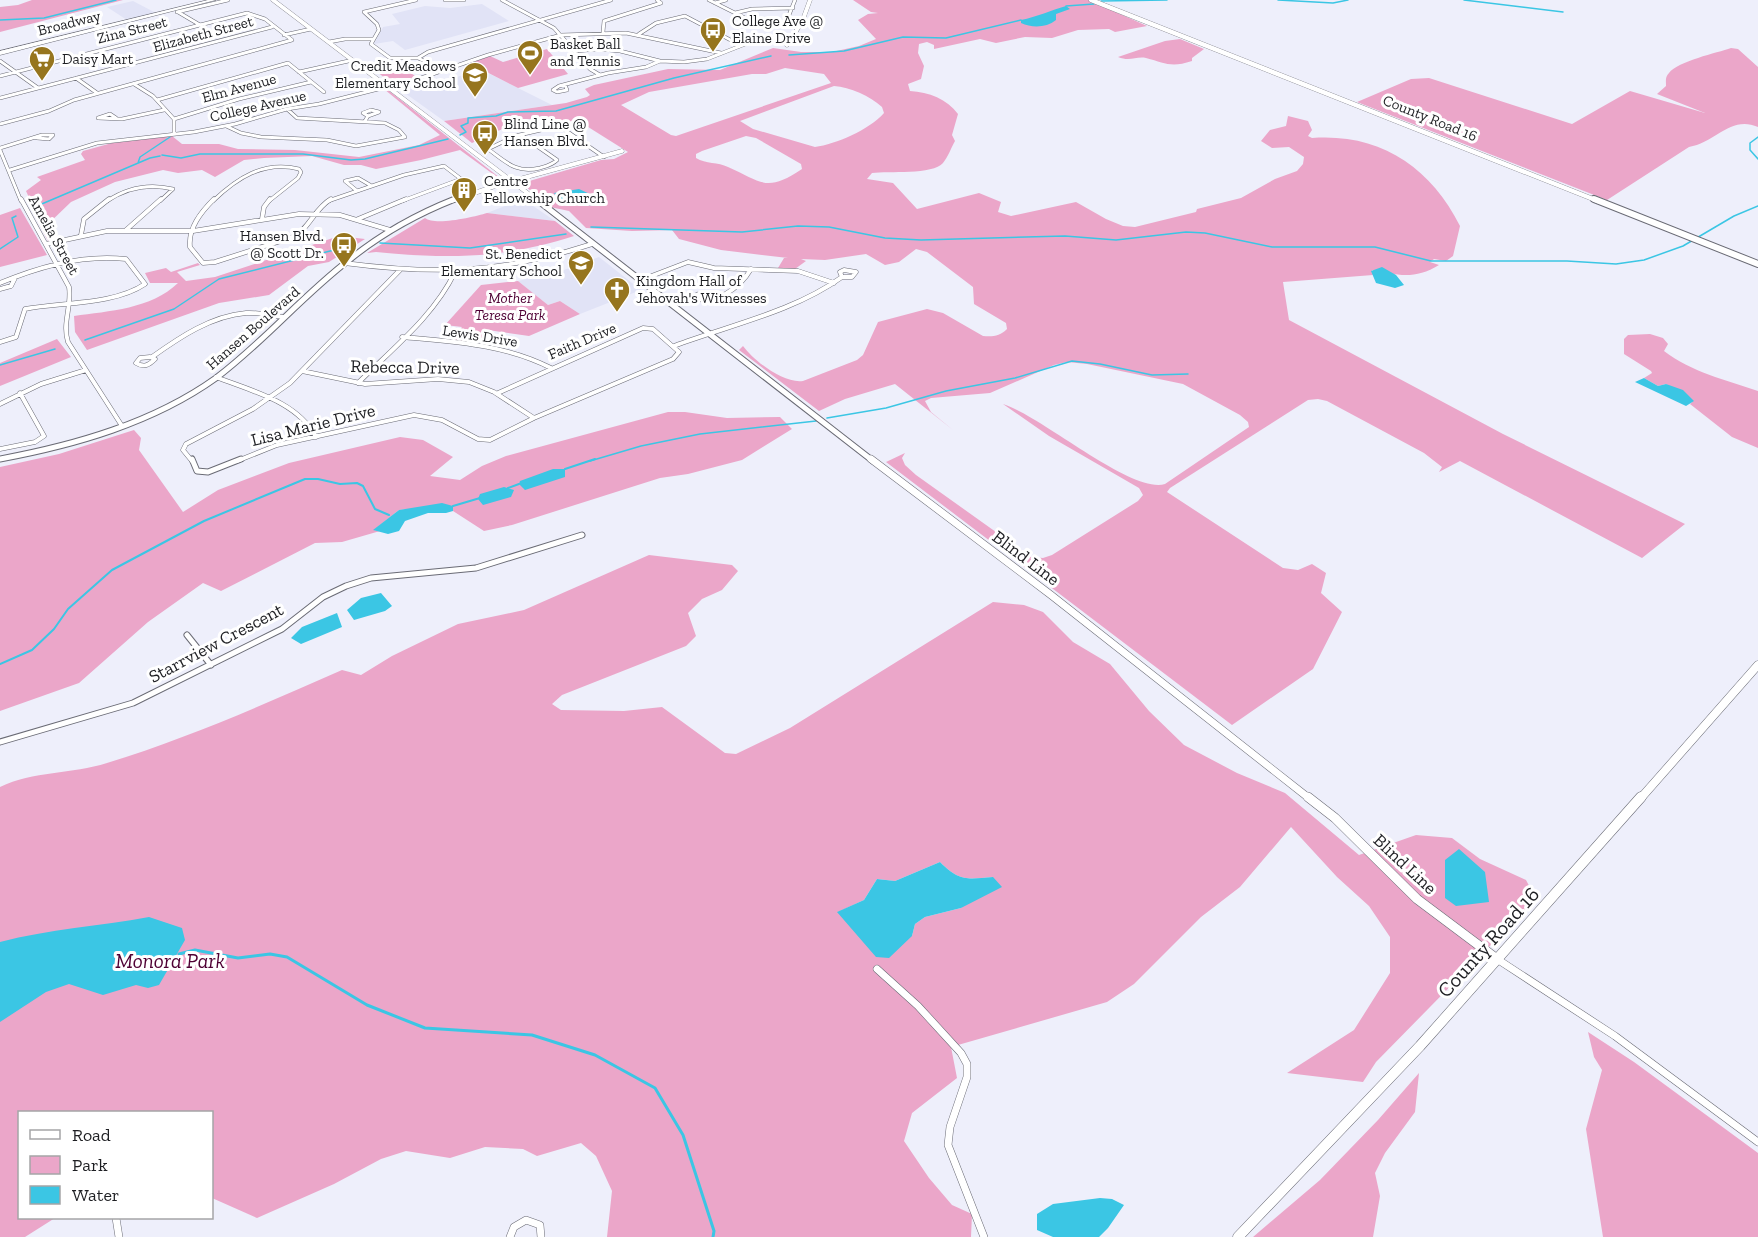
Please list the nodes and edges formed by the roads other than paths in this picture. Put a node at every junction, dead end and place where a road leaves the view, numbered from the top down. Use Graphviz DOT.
graph roads {
  1 [pos="214,0"];
  2 [pos="228,0"];
  3 [pos="273,0"];
  4 [pos="416,0"];
  5 [pos="445,0"];
  6 [pos="464,0"];
  7 [pos="502,0"];
  8 [pos="609,0"];
  9 [pos="657,0"];
  10 [pos="709,0"];
  11 [pos="726,0"];
  12 [pos="795,0"];
  13 [pos="810,0"];
  14 [pos="1091,0"];
  15 [pos="715,3"];
  16 [pos="793,8"];
  17 [pos="176,11"];
  18 [pos="735,13"];
  19 [pos="538,21"];
  20 [pos="200,25"];
  21 [pos="272,27"];
  22 [pos="311,28"];
  23 [pos="603,32"];
  24 [pos="639,34"];
  25 [pos="284,35"];
  26 [pos="561,35"];
  27 [pos="372,39"];
  28 [pos="329,42"];
  29 [pos="788,43"];
  30 [pos="740,45"];
  31 [pos="575,51"];
  32 [pos="0,53"];
  33 [pos="720,53"];
  34 [pos="418,58"];
  35 [pos="353,60"];
  36 [pos="0,61"];
  37 [pos="660,61"];
  38 [pos="443,70"];
  39 [pos="14,72"];
  40 [pos="299,72"];
  41 [pos="600,75"];
  42 [pos="0,76"];
  43 [pos="76,78"];
  44 [pos="311,82"];
  45 [pos="134,84"];
  46 [pos="565,85"];
  47 [pos="387,87"];
  48 [pos="38,88"];
  49 [pos="324,92"];
  50 [pos="97,93"];
  51 [pos="0,98"];
  52 [pos="156,100"];
  53 [pos="287,109"];
  54 [pos="164,110"];
  55 [pos="368,116"];
  56 [pos="116,118"];
  57 [pos="174,119"];
  58 [pos="364,121"];
  59 [pos="0,124"];
  60 [pos="567,124"];
  61 [pos="226,126"];
  62 [pos="559,126"];
  63 [pos="174,134"];
  64 [pos="521,135"];
  65 [pos="37,138"];
  66 [pos="0,149"];
  67 [pos="622,151"];
  68 [pos="604,157"];
  69 [pos="10,170"];
  70 [pos="514,183"];
  71 [pos="370,185"];
  72 [pos="356,190"];
  73 [pos="314,213"];
  74 [pos="262,219"];
  75 [pos="358,219"];
  76 [pos="126,230"];
  77 [pos="390,230"];
  78 [pos="193,231"];
  79 [pos="81,235"];
  80 [pos="46,244"];
  81 [pos="592,244"];
  82 [pos="344,263"];
  83 [pos="1758,264"];
  84 [pos="58,266"];
  85 [pos="751,269"];
  86 [pos="400,270"];
  87 [pos="455,272"];
  88 [pos="842,277"];
  89 [pos="15,278"];
  90 [pos="641,280"];
  91 [pos="834,282"];
  92 [pos="0,283"];
  93 [pos="0,289"];
  94 [pos="717,297"];
  95 [pos="69,302"];
  96 [pos="284,317"];
  97 [pos="708,333"];
  98 [pos="402,337"];
  99 [pos="0,342"];
  100 [pos="674,346"];
  101 [pos="153,357"];
  102 [pos="551,368"];
  103 [pos="86,370"];
  104 [pos="302,371"];
  105 [pos="216,377"];
  106 [pos="358,383"];
  107 [pos="20,393"];
  108 [pos="498,393"];
  109 [pos="271,398"];
  110 [pos="0,404"];
  111 [pos="534,418"];
  112 [pos="122,426"];
  113 [pos="316,436"];
  114 [pos="0,448"];
  115 [pos="0,459"];
  116 [pos="582,535"];
  117 [pos="187,635"];
  118 [pos="211,665"];
  119 [pos="1758,665"];
  120 [pos="0,742"];
  121 [pos="1497,959"];
  122 [pos="877,969"];
  123 [pos="1758,1142"];
  124 [pos="116,1219"];
  125 [pos="119,1237"];
  126 [pos="510,1237"];
  127 [pos="541,1237"];
  128 [pos="984,1237"];
  129 [pos="1238,1237"];
  1 -- 17 [label="main road, Broadway"];
  2 -- 17 [label="street"];
  3 -- 22 [label="street, Blind Line"];
  4 -- 27 [label="street"];
  5 -- 6 [label="street"];
  7 -- 19 [label="street"];
  8 -- 19 [label="street"];
  9 -- 23 [label="street"];
  10 -- 15 [label="street"];
  11 -- 15 [label="street"];
  12 -- 16 [label="street"];
  13 -- 29 [label="street"];
  14 -- 83 [label="main road, County Road 16"];
  15 -- 18 [label="street"];
  16 -- 18 [label="street"];
  16 -- 18 [label="street"];
  17 -- 20 [label="street"];
  17 -- 32 [label="main road, Broadway"];
  19 -- 26 [label="street"];
  19 -- 34 [label="street"];
  20 -- 21 [label="street, Zina Street"];
  20 -- 39 [label="street, Zina Street"];
  21 -- 25 [label="street, Zina Street"];
  21 -- 43 [label="street, Elizabeth Street"];
  22 -- 25 [label="street"];
  22 -- 28 [label="street, Blind Line"];
  23 -- 24 [label="street, College Avenue"];
  23 -- 26 [label="street, College Avenue"];
  24 -- 30 [label="street"];
  24 -- 33 [label="street, College Avenue"];
  25 -- 45 [label="street"];
  26 -- 31 [label="street"];
  26 -- 38 [label="street, College Avenue"];
  27 -- 28 [label="street"];
  27 -- 34 [label="street"];
  28 -- 35 [label="street, Blind Line"];
  29 -- 30 [label="street"];
  30 -- 33 [label="street"];
  31 -- 37 [label="street"];
  31 -- 41 [label="street"];
  33 -- 37 [label="street"];
  34 -- 38 [label="street"];
  35 -- 40 [label="street"];
  35 -- 47 [label="street, Blind Line"];
  36 -- 39 [label="street"];
  37 -- 41 [label="street"];
  38 -- 47 [label="street, College Avenue"];
  39 -- 42 [label="street, Zina Street"];
  39 -- 48 [label="street"];
  40 -- 44 [label="street"];
  40 -- 52 [label="street"];
  41 -- 46 [label="street"];
  43 -- 48 [label="street, Elizabeth Street"];
  43 -- 50 [label="street"];
  44 -- 49 [label="street"];
  44 -- 57 [label="street, Elm Avenue"];
  45 -- 50 [label="street"];
  45 -- 52 [label="street"];
  47 -- 53 [label="street, College Avenue"];
  47 -- 70 [label="street, Blind Line"];
  48 -- 51 [label="street, Elizabeth Street"];
  50 -- 59 [label="street"];
  52 -- 54 [label="street"];
  53 -- 58 [label="street"];
  53 -- 61 [label="street, College Avenue"];
  54 -- 56 [label="street"];
  54 -- 57 [label="street"];
  55 -- 58 [label="street"];
  57 -- 63 [label="street"];
  58 -- 61 [label="street"];
  60 -- 62 [label="street"];
  61 -- 63 [label="street, College Avenue"];
  62 -- 64 [label="street"];
  62 -- 68 [label="street"];
  63 -- 69 [label="street, College Avenue"];
  64 -- 64 [label="street"];
  65 -- 66 [label="street"];
  66 -- 69 [label="street, Amelia Street"];
  67 -- 68 [label="street, Hansen Boulevard"];
  68 -- 70 [label="street, Hansen Boulevard"];
  69 -- 80 [label="street, Amelia Street"];
  70 -- 77 [label="street, Hansen Boulevard"];
  70 -- 81 [label="street, Blind Line"];
  71 -- 72 [label="street"];
  71 -- 72 [label="street"];
  71 -- 75 [label="street"];
  72 -- 73 [label="street"];
  73 -- 74 [label="street"];
  73 -- 75 [label="street"];
  73 -- 78 [label="street"];
  74 -- 78 [label="street"];
  74 -- 78 [label="street"];
  75 -- 77 [label="street"];
  76 -- 78 [label="street"];
  76 -- 79 [label="street"];
  76 -- 79 [label="street"];
  77 -- 82 [label="street, Hansen Boulevard"];
  79 -- 80 [label="street"];
  80 -- 84 [label="street, Amelia Street"];
  81 -- 87 [label="street"];
  81 -- 90 [label="street, Blind Line"];
  82 -- 86 [label="street"];
  82 -- 96 [label="street, Hansen Boulevard"];
  84 -- 89 [label="street"];
  84 -- 95 [label="street, Amelia Street"];
  84 -- 95 [label="street"];
  85 -- 90 [label="street"];
  85 -- 91 [label="street"];
  85 -- 94 [label="street"];
  86 -- 87 [label="street"];
  86 -- 104 [label="street, Lisa Marie Drive"];
  87 -- 98 [label="street"];
  88 -- 91 [label="street"];
  89 -- 92 [label="street"];
  89 -- 93 [label="street"];
  90 -- 97 [label="street, Blind Line"];
  91 -- 97 [label="street"];
  94 -- 94 [label="street"];
  95 -- 99 [label="street"];
  95 -- 103 [label="street, Amelia Street"];
  96 -- 101 [label="street"];
  96 -- 105 [label="street, Hansen Boulevard"];
  97 -- 100 [label="street"];
  97 -- 121 [label="street, Blind Line"];
  98 -- 102 [label="street, Lewis Drive"];
  98 -- 106 [label="street"];
  100 -- 102 [label="street, Faith Drive"];
  100 -- 111 [label="street, Lisa Marie Drive"];
  102 -- 108 [label="street, Faith Drive"];
  103 -- 107 [label="street"];
  103 -- 112 [label="street, Amelia Street"];
  104 -- 106 [label="street, Rebecca Drive"];
  104 -- 109 [label="street, Lisa Marie Drive"];
  105 -- 109 [label="street"];
  105 -- 112 [label="street, Hansen Boulevard"];
  106 -- 108 [label="street, Rebecca Drive"];
  107 -- 110 [label="street"];
  107 -- 114 [label="street"];
  108 -- 111 [label="street, Rebecca Drive"];
  109 -- 113 [label="street"];
  109 -- 113 [label="street, Lisa Marie Drive"];
  111 -- 113 [label="street, Lisa Marie Drive"];
  112 -- 115 [label="street, Hansen Boulevard"];
  116 -- 118 [label="street, Starrview Crescent"];
  117 -- 118 [label="street"];
  118 -- 120 [label="street, Starrview Crescent"];
  119 -- 121 [label="main road, County Road 16"];
  121 -- 123 [label="street, Blind Line"];
  121 -- 129 [label="main road, County Road 16"];
  122 -- 128 [label="street"];
  124 -- 125 [label="street"];
  126 -- 127 [label="street"];
}
